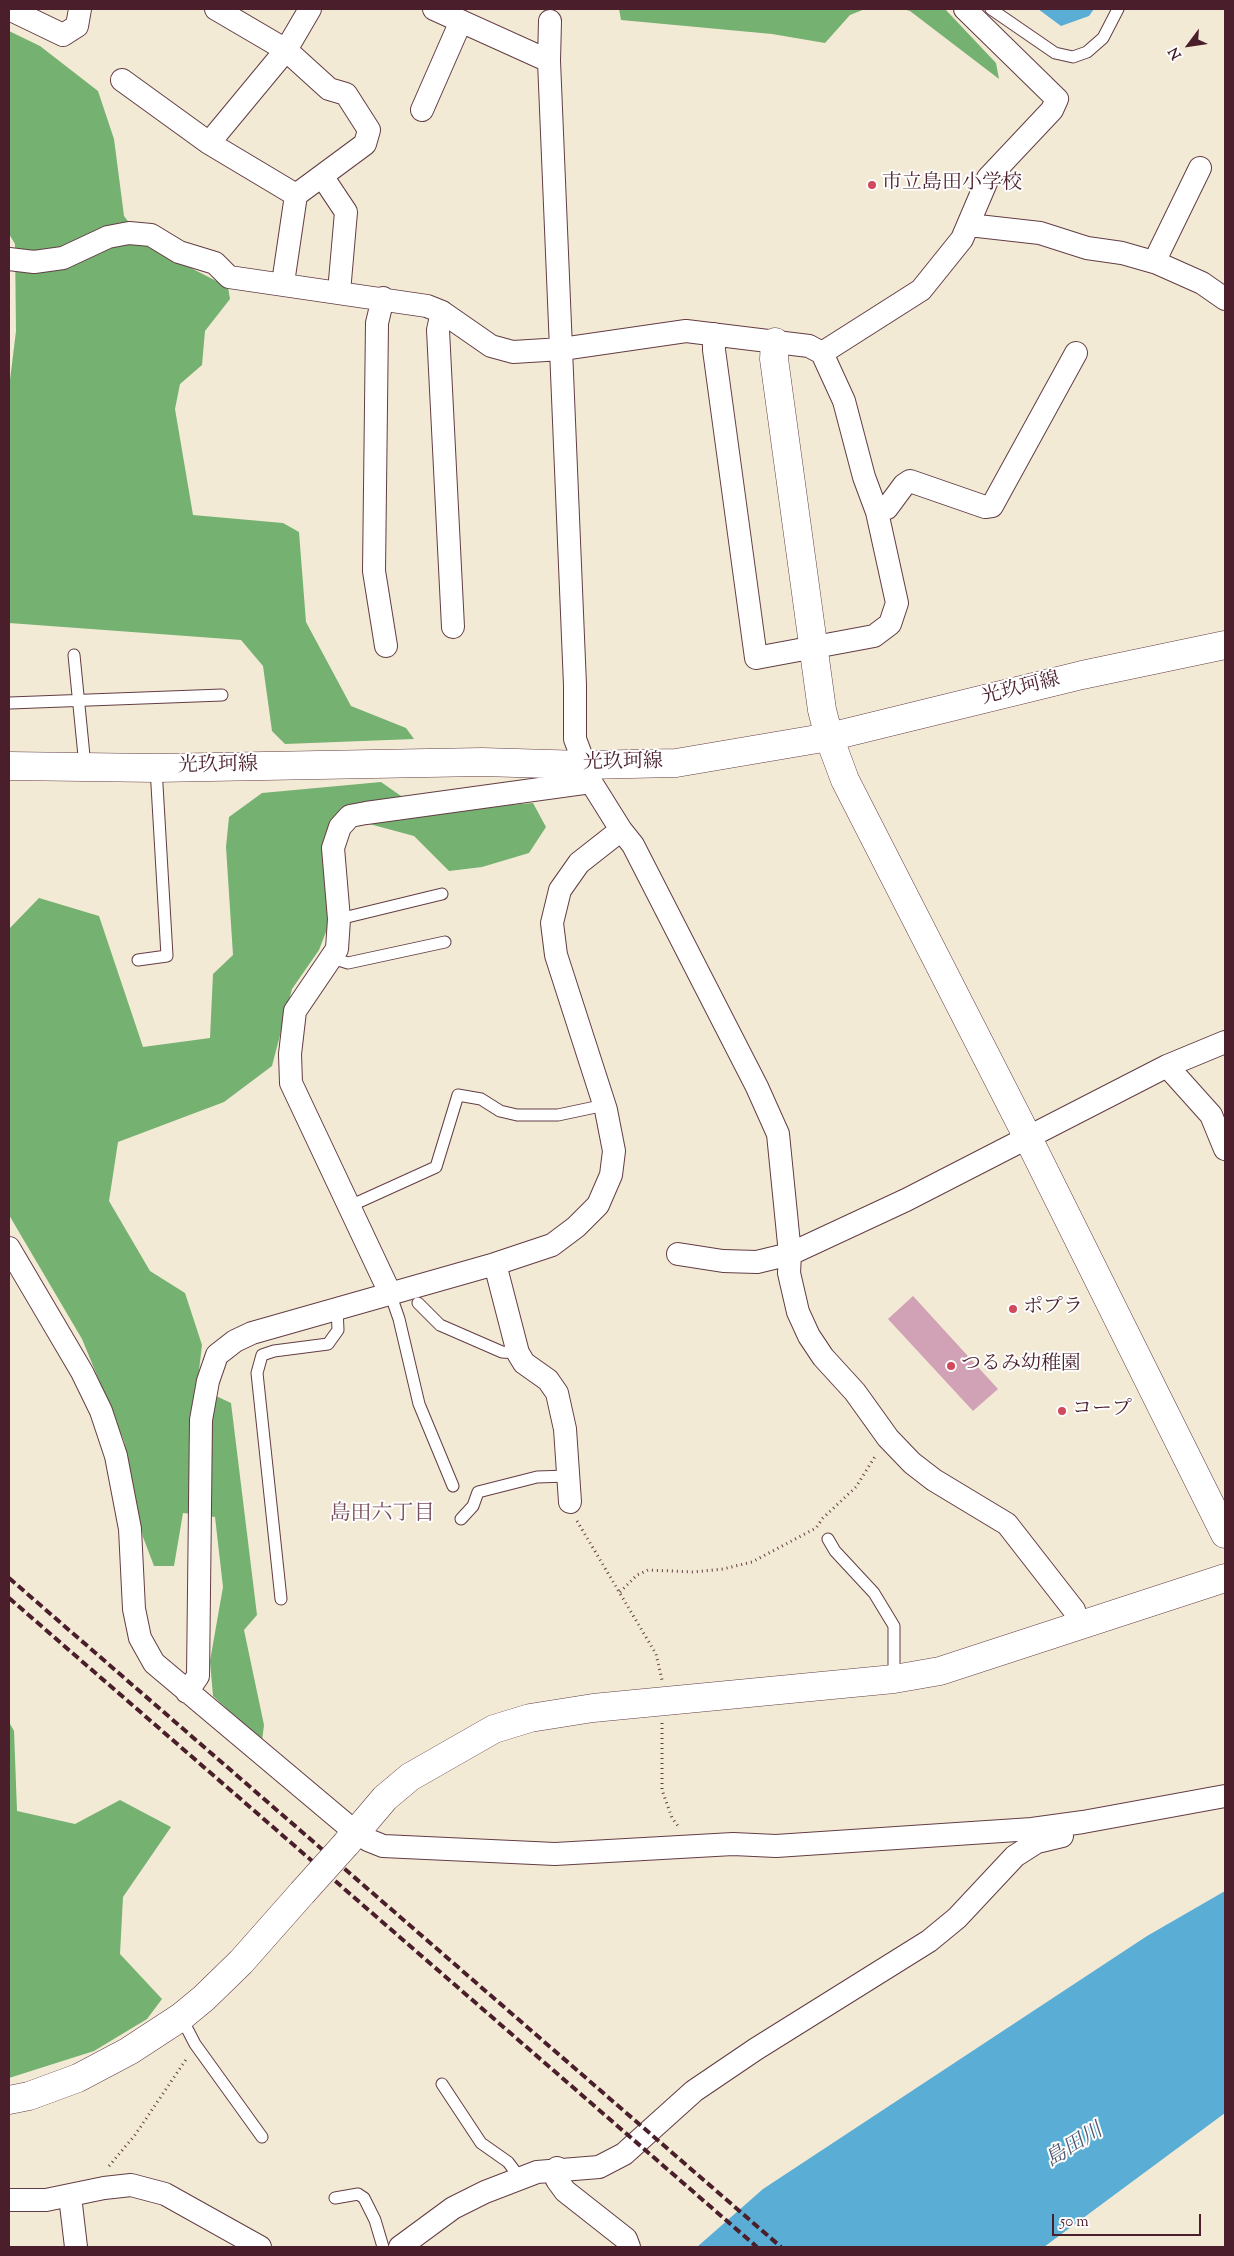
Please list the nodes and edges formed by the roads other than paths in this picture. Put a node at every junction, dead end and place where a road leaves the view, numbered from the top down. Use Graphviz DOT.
graph roads {
  1 [pos="9,9"];
  2 [pos="80,9"];
  3 [pos="216,9"];
  4 [pos="310,9"];
  5 [pos="434,9"];
  6 [pos="965,9"];
  7 [pos="991,9"];
  8 [pos="1118,9"];
  9 [pos="461,21"];
  10 [pos="550,21"];
  11 [pos="286,50"];
  12 [pos="549,61"];
  13 [pos="122,80"];
  14 [pos="422,110"];
  15 [pos="209,143"];
  16 [pos="1200,168"];
  17 [pos="322,176"];
  18 [pos="296,195"];
  19 [pos="969,225"];
  20 [pos="9,259"];
  21 [pos="1157,262"];
  22 [pos="283,283"];
  23 [pos="339,292"];
  24 [pos="383,298"];
  25 [pos="1225,299"];
  26 [pos="442,312"];
  27 [pos="714,334"];
  28 [pos="775,342"];
  29 [pos="562,349"];
  30 [pos="822,353"];
  31 [pos="1076,353"];
  32 [pos="877,512"];
  33 [pos="453,627"];
  34 [pos="1225,645"];
  35 [pos="386,646"];
  36 [pos="813,649"];
  37 [pos="74,655"];
  38 [pos="222,695"];
  39 [pos="79,702"];
  40 [pos="10,703"];
  41 [pos="829,737"];
  42 [pos="9,766"];
  43 [pos="85,766"];
  44 [pos="156,768"];
  45 [pos="588,774"];
  46 [pos="621,830"];
  47 [pos="442,894"];
  48 [pos="339,919"];
  49 [pos="445,942"];
  50 [pos="332,958"];
  51 [pos="138,960"];
  52 [pos="1225,1042"];
  53 [pos="1166,1066"];
  54 [pos="604,1105"];
  55 [pos="1028,1138"];
  56 [pos="1225,1149"];
  57 [pos="350,1206"];
  58 [pos="9,1248"];
  59 [pos="678,1254"];
  60 [pos="790,1254"];
  61 [pos="495,1264"];
  62 [pos="390,1292"];
  63 [pos="418,1303"];
  64 [pos="337,1308"];
  65 [pos="518,1353"];
  66 [pos="568,1476"];
  67 [pos="453,1486"];
  68 [pos="570,1502"];
  69 [pos="461,1520"];
  70 [pos="1225,1534"];
  71 [pos="828,1539"];
  72 [pos="1225,1578"];
  73 [pos="281,1600"];
  74 [pos="1079,1625"];
  75 [pos="894,1679"];
  76 [pos="187,1692"];
  77 [pos="1225,1796"];
  78 [pos="1083,1822"];
  79 [pos="350,1838"];
  80 [pos="182,2017"];
  81 [pos="442,2084"];
  82 [pos="9,2100"];
  83 [pos="262,2137"];
  84 [pos="557,2168"];
  85 [pos="520,2178"];
  86 [pos="70,2196"];
  87 [pos="334,2198"];
  88 [pos="9,2200"];
  89 [pos="623,2244"];
  90 [pos="76,2247"];
  91 [pos="260,2247"];
  92 [pos="383,2247"];
  93 [pos="400,2247"];
  1 -- 2 [label="street"];
  3 -- 11 [label="street"];
  4 -- 11 [label="street"];
  5 -- 9 [label="street"];
  6 -- 19 [label="street"];
  7 -- 8 [label="lane"];
  9 -- 12 [label="street"];
  9 -- 14 [label="street"];
  10 -- 12 [label="street"];
  11 -- 15 [label="street"];
  11 -- 17 [label="street"];
  12 -- 29 [label="street"];
  13 -- 15 [label="street"];
  15 -- 18 [label="street"];
  16 -- 21 [label="street"];
  17 -- 18 [label="street"];
  17 -- 23 [label="street"];
  18 -- 22 [label="street"];
  19 -- 21 [label="street"];
  19 -- 30 [label="street"];
  20 -- 22 [label="street"];
  21 -- 25 [label="street"];
  22 -- 23 [label="street"];
  23 -- 24 [label="street"];
  24 -- 26 [label="street"];
  24 -- 35 [label="street"];
  26 -- 29 [label="street"];
  26 -- 33 [label="street"];
  27 -- 28 [label="street"];
  27 -- 29 [label="street"];
  27 -- 36 [label="street"];
  28 -- 30 [label="street"];
  28 -- 36 [label="street"];
  29 -- 45 [label="street"];
  30 -- 32 [label="street"];
  31 -- 32 [label="street"];
  32 -- 36 [label="street"];
  34 -- 41 [label="street, 光玖珂線"];
  36 -- 41 [label="street"];
  37 -- 39 [label="lane"];
  38 -- 39 [label="lane"];
  39 -- 40 [label="lane"];
  39 -- 43 [label="lane"];
  41 -- 45 [label="street, 光玖珂線"];
  41 -- 55 [label="street"];
  42 -- 43 [label="street, 光玖珂線"];
  43 -- 44 [label="street, 光玖珂線"];
  44 -- 45 [label="street, 光玖珂線"];
  44 -- 51 [label="lane"];
  45 -- 46 [label="street"];
  45 -- 48 [label="street"];
  46 -- 54 [label="street"];
  46 -- 60 [label="street"];
  47 -- 48 [label="lane"];
  48 -- 50 [label="street"];
  49 -- 50 [label="lane"];
  50 -- 57 [label="street"];
  52 -- 53 [label="street"];
  53 -- 55 [label="street"];
  53 -- 56 [label="street"];
  54 -- 57 [label="lane"];
  54 -- 61 [label="street"];
  55 -- 60 [label="street"];
  55 -- 70 [label="street"];
  57 -- 62 [label="street"];
  58 -- 76 [label="street"];
  59 -- 60 [label="street"];
  60 -- 74 [label="street"];
  61 -- 62 [label="street"];
  61 -- 65 [label="street"];
  62 -- 64 [label="street"];
  62 -- 67 [label="lane"];
  63 -- 65 [label="lane"];
  64 -- 73 [label="lane"];
  64 -- 76 [label="street"];
  65 -- 66 [label="street"];
  66 -- 68 [label="street"];
  66 -- 69 [label="lane"];
  71 -- 75 [label="lane"];
  72 -- 74 [label="street"];
  74 -- 75 [label="street"];
  75 -- 79 [label="street"];
  76 -- 79 [label="street"];
  77 -- 78 [label="street"];
  78 -- 79 [label="street"];
  78 -- 84 [label="street"];
  79 -- 80 [label="street, bridge"];
  80 -- 82 [label="street"];
  80 -- 83 [label="lane"];
  81 -- 85 [label="lane"];
  84 -- 85 [label="street"];
  84 -- 89 [label="street"];
  85 -- 93 [label="street"];
  86 -- 88 [label="street"];
  86 -- 90 [label="street"];
  86 -- 91 [label="street"];
  87 -- 92 [label="lane"];
}
